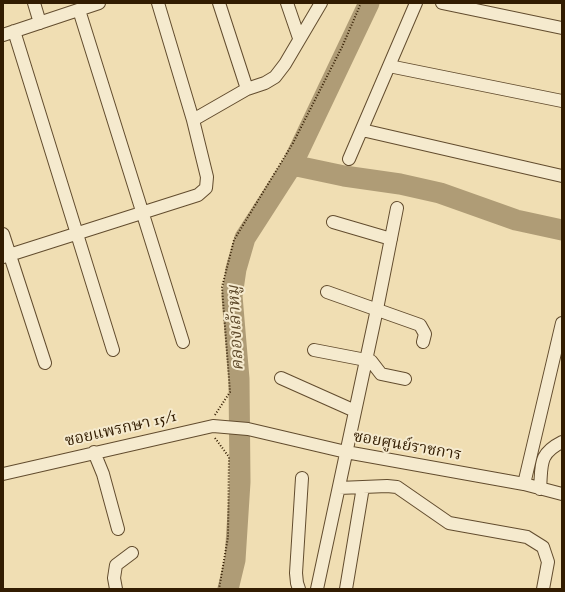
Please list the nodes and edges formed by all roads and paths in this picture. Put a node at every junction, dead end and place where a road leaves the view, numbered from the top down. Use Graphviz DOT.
graph roads {
  1 [pos="34,3"];
  2 [pos="158,3"];
  3 [pos="219,3"];
  4 [pos="287,3"];
  5 [pos="321,3"];
  6 [pos="361,3"];
  7 [pos="416,3"];
  8 [pos="442,3"];
  9 [pos="96,4"];
  10 [pos="79,10"];
  11 [pos="40,23"];
  12 [pos="562,28"];
  13 [pos="8,33"];
  14 [pos="299,38"];
  15 [pos="389,66"];
  16 [pos="247,89"];
  17 [pos="562,102"];
  18 [pos="193,120"];
  19 [pos="362,130"];
  20 [pos="349,159"];
  21 [pos="562,176"];
  22 [pos="397,208"];
  23 [pos="142,213"];
  24 [pos="333,222"];
  25 [pos="3,234"];
  26 [pos="76,234"];
  27 [pos="391,239"];
  28 [pos="7,256"];
  29 [pos="327,292"];
  30 [pos="377,309"];
  31 [pos="562,323"];
  32 [pos="183,342"];
  33 [pos="423,342"];
  34 [pos="112,350"];
  35 [pos="314,350"];
  36 [pos="366,360"];
  37 [pos="45,363"];
  38 [pos="281,378"];
  39 [pos="405,379"];
  40 [pos="355,411"];
  41 [pos="210,426"];
  42 [pos="248,429"];
  43 [pos="562,442"];
  44 [pos="94,452"];
  45 [pos="346,452"];
  46 [pos="3,474"];
  47 [pos="302,478"];
  48 [pos="524,484"];
  49 [pos="363,487"];
  50 [pos="339,488"];
  51 [pos="540,489"];
  52 [pos="562,494"];
  53 [pos="118,529"];
  54 [pos="132,553"];
  55 [pos="116,589"];
  56 [pos="219,589"];
  57 [pos="299,589"];
  58 [pos="316,589"];
  59 [pos="346,589"];
  60 [pos="543,589"];
  1 -- 11 [label="street"];
  2 -- 18 [label="street"];
  3 -- 16 [label="street"];
  4 -- 14 [label="street"];
  5 -- 14 [label="street"];
  6 -- 41 [label="path"];
  7 -- 15 [label="street"];
  8 -- 12 [label="street"];
  9 -- 10 [label="street"];
  10 -- 11 [label="street"];
  10 -- 23 [label="street"];
  11 -- 13 [label="street"];
  13 -- 26 [label="street"];
  14 -- 16 [label="street"];
  15 -- 17 [label="street"];
  15 -- 19 [label="street"];
  16 -- 18 [label="street"];
  18 -- 23 [label="street"];
  19 -- 20 [label="street"];
  19 -- 21 [label="street"];
  22 -- 27 [label="street"];
  23 -- 26 [label="street"];
  23 -- 32 [label="street"];
  24 -- 27 [label="street"];
  25 -- 28 [label="street"];
  26 -- 28 [label="street"];
  26 -- 34 [label="street"];
  27 -- 30 [label="street"];
  28 -- 37 [label="street"];
  29 -- 30 [label="street"];
  30 -- 33 [label="street"];
  30 -- 36 [label="street"];
  31 -- 48 [label="street"];
  35 -- 36 [label="street"];
  36 -- 39 [label="street"];
  36 -- 40 [label="street"];
  38 -- 40 [label="street"];
  40 -- 45 [label="street"];
  41 -- 42 [label="street, ซอยแพรกษา 15/1"];
  41 -- 44 [label="street, ซอยแพรกษา 15/1"];
  41 -- 56 [label="path"];
  42 -- 45 [label="street, ซอยศูนย์ราชการ"];
  43 -- 51 [label="street"];
  44 -- 46 [label="street, ซอยแพรกษา 15/1"];
  44 -- 53 [label="street"];
  45 -- 48 [label="street, ซอยศูนย์ราชการ"];
  45 -- 50 [label="street"];
  47 -- 57 [label="street"];
  48 -- 51 [label="street, ซอยศูนย์ราชการ"];
  49 -- 50 [label="street"];
  49 -- 59 [label="street"];
  49 -- 60 [label="street"];
  50 -- 58 [label="street"];
  51 -- 52 [label="street, ซอยศูนย์ราชการ"];
  54 -- 55 [label="street"];
}
